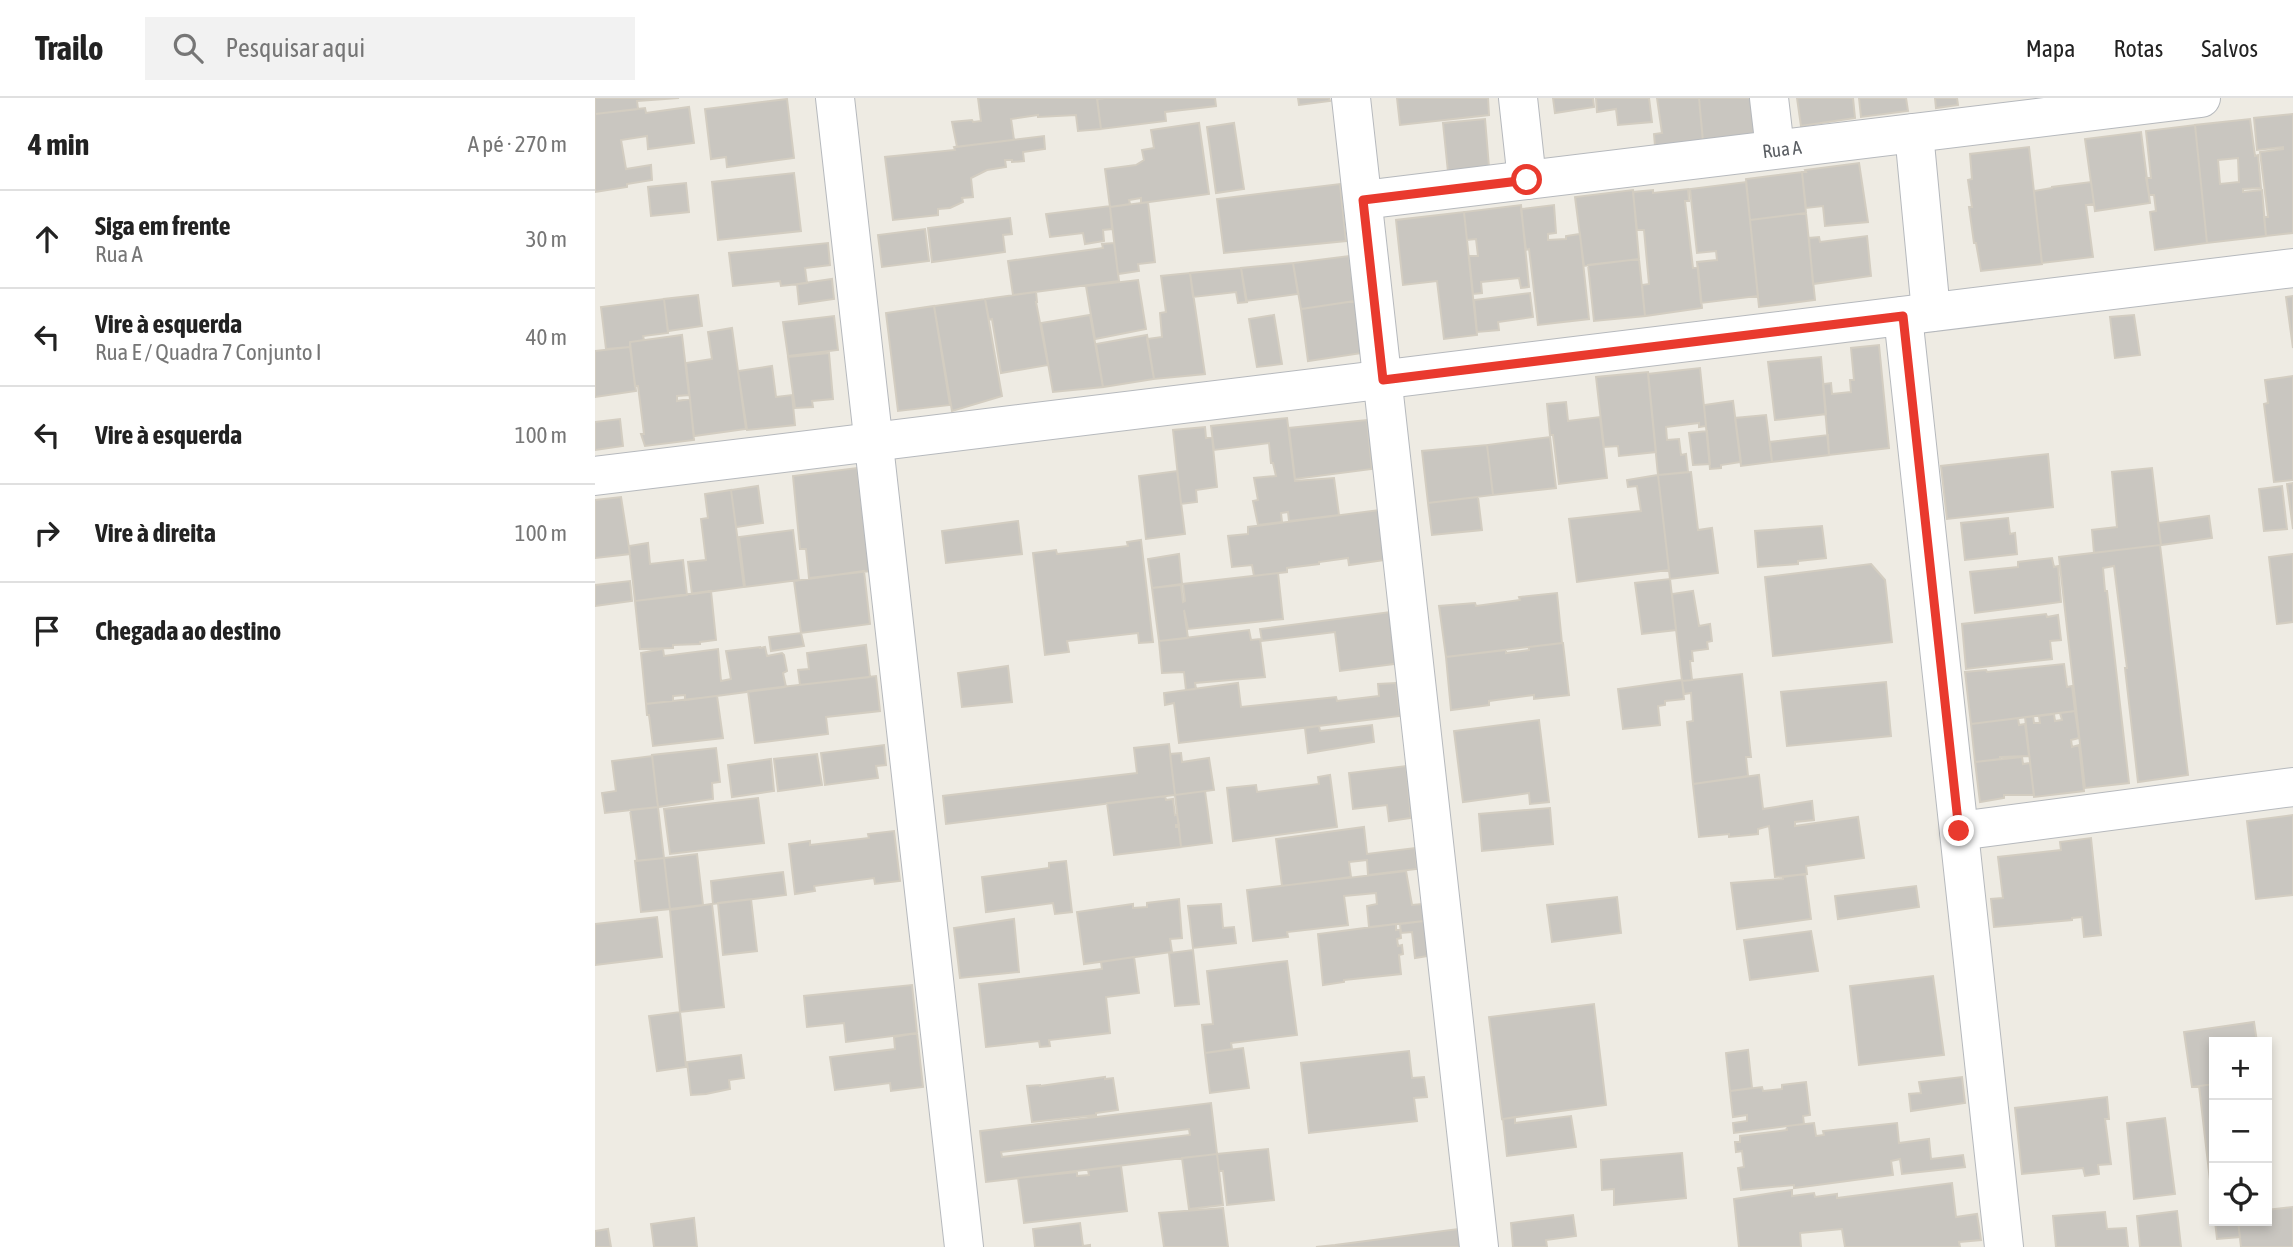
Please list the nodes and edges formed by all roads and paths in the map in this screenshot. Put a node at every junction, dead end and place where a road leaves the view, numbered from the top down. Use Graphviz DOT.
graph roads {
  1 [pos="835,98"];
  2 [pos="1351,98"];
  3 [pos="1518,98"];
  4 [pos="1769,98"];
  5 [pos="2201,98"];
  6 [pos="2038,108"];
  7 [pos="1914,133"];
  8 [pos="1775,149"];
  9 [pos="1527,180"];
  10 [pos="1363,200"];
  11 [pos="2293,268"];
  12 [pos="1917,314"];
  13 [pos="1383,380"];
  14 [pos="873,442"];
  15 [pos="595,476"];
  16 [pos="2293,788"];
  17 [pos="1959,831"];
  18 [pos="964,1247"];
  19 [pos="1479,1247"];
  20 [pos="2004,1247"];
  1 -- 14 [label="street"];
  2 -- 10 [label="street"];
  3 -- 9 [label="street"];
  4 -- 8 [label="street"];
  5 -- 6 [label="street, Rua A"];
  6 -- 7 [label="street, Rua A"];
  7 -- 8 [label="street, Rua A"];
  7 -- 12 [label="street"];
  8 -- 9 [label="street, Rua A"];
  9 -- 10 [label="street, Rua A"];
  10 -- 13 [label="street"];
  11 -- 12 [label="street"];
  12 -- 13 [label="street"];
  12 -- 17 [label="street"];
  13 -- 14 [label="street"];
  13 -- 19 [label="street"];
  14 -- 15 [label="street"];
  14 -- 18 [label="street"];
  16 -- 17 [label="street"];
  17 -- 20 [label="street"];
}
